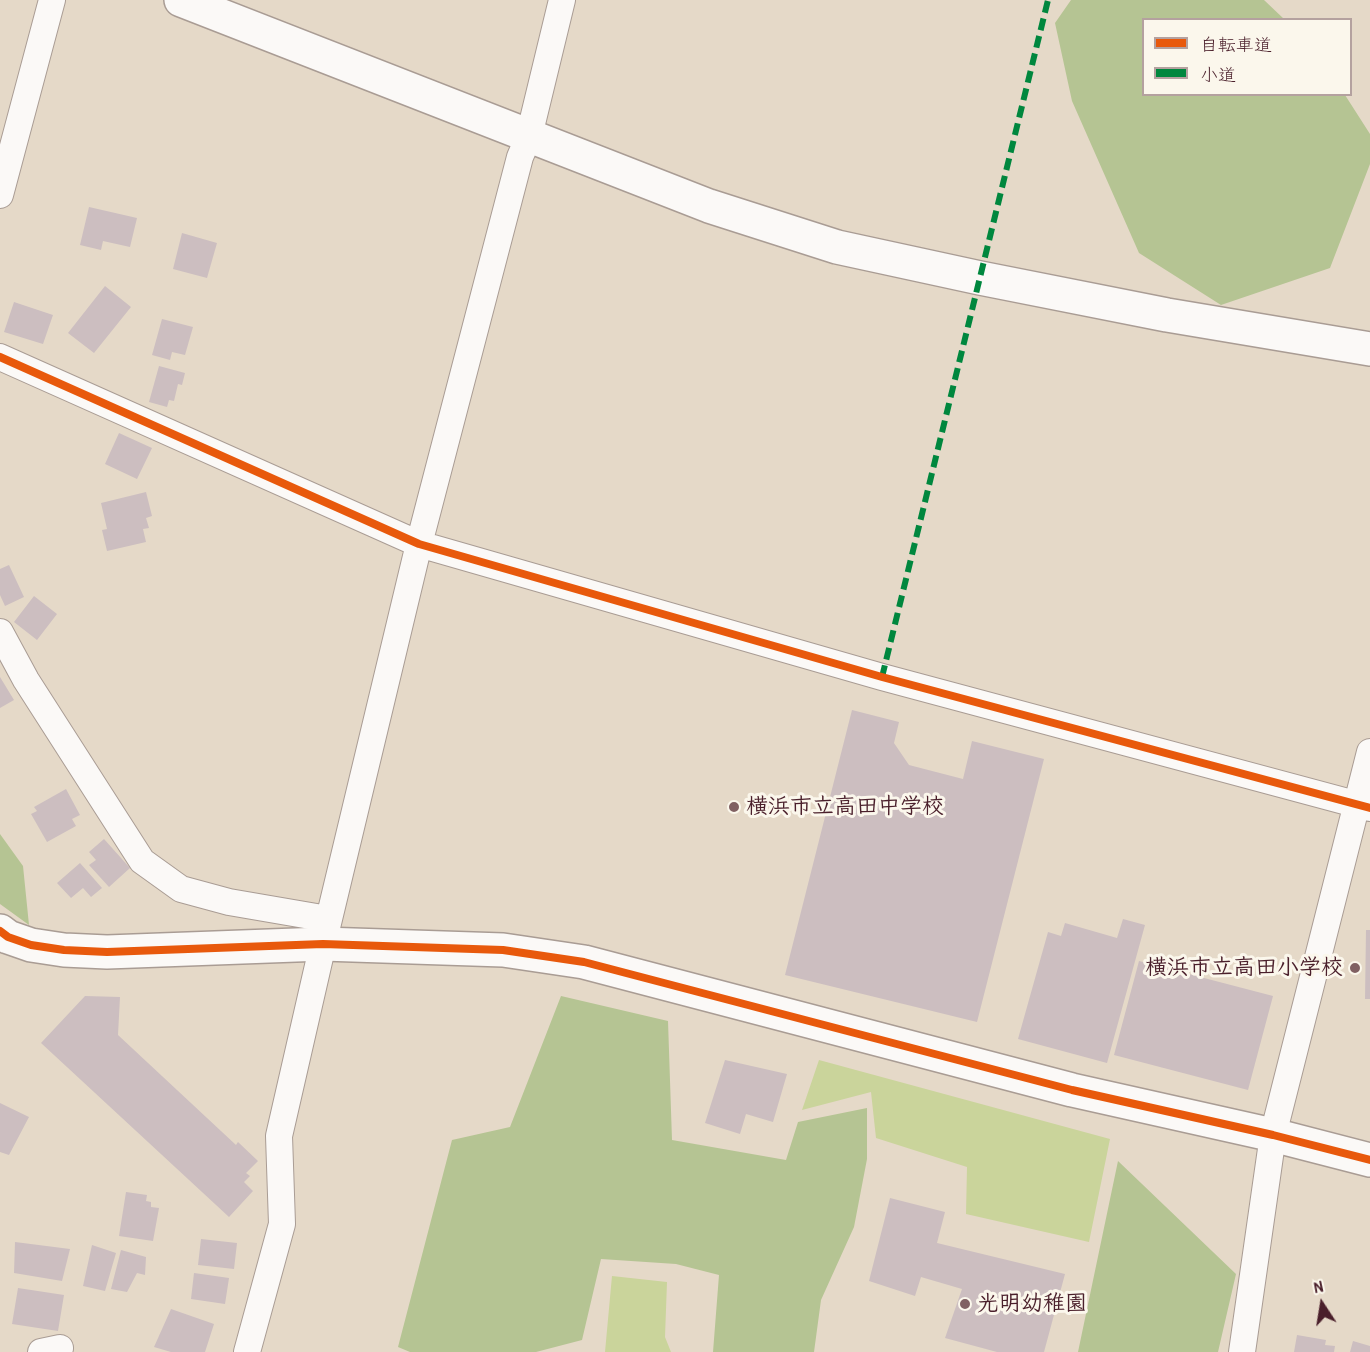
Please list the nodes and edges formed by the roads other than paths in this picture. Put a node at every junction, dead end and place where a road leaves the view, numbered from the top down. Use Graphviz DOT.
graph roads {
  1 [pos="52,0"];
  2 [pos="181,0"];
  3 [pos="562,0"];
  4 [pos="529,136"];
  5 [pos="0,195"];
  6 [pos="1370,349"];
  7 [pos="0,357"];
  8 [pos="419,544"];
  9 [pos="0,632"];
  10 [pos="1370,752"];
  11 [pos="1364,806"];
  12 [pos="325,931"];
  13 [pos="0,932"];
  14 [pos="1273,1135"];
  15 [pos="1370,1160"];
  16 [pos="246,1352"];
  17 [pos="1242,1352"];
  1 -- 5 [label="street"];
  2 -- 4 [label="street"];
  3 -- 4 [label="street"];
  4 -- 6 [label="street"];
  4 -- 8 [label="street"];
  7 -- 8 [label="street"];
  8 -- 11 [label="street"];
  8 -- 12 [label="street"];
  9 -- 12 [label="street"];
  10 -- 11 [label="street"];
  11 -- 14 [label="street"];
  12 -- 13 [label="street"];
  12 -- 14 [label="street"];
  12 -- 16 [label="street"];
  14 -- 15 [label="street"];
  14 -- 17 [label="street"];
}
